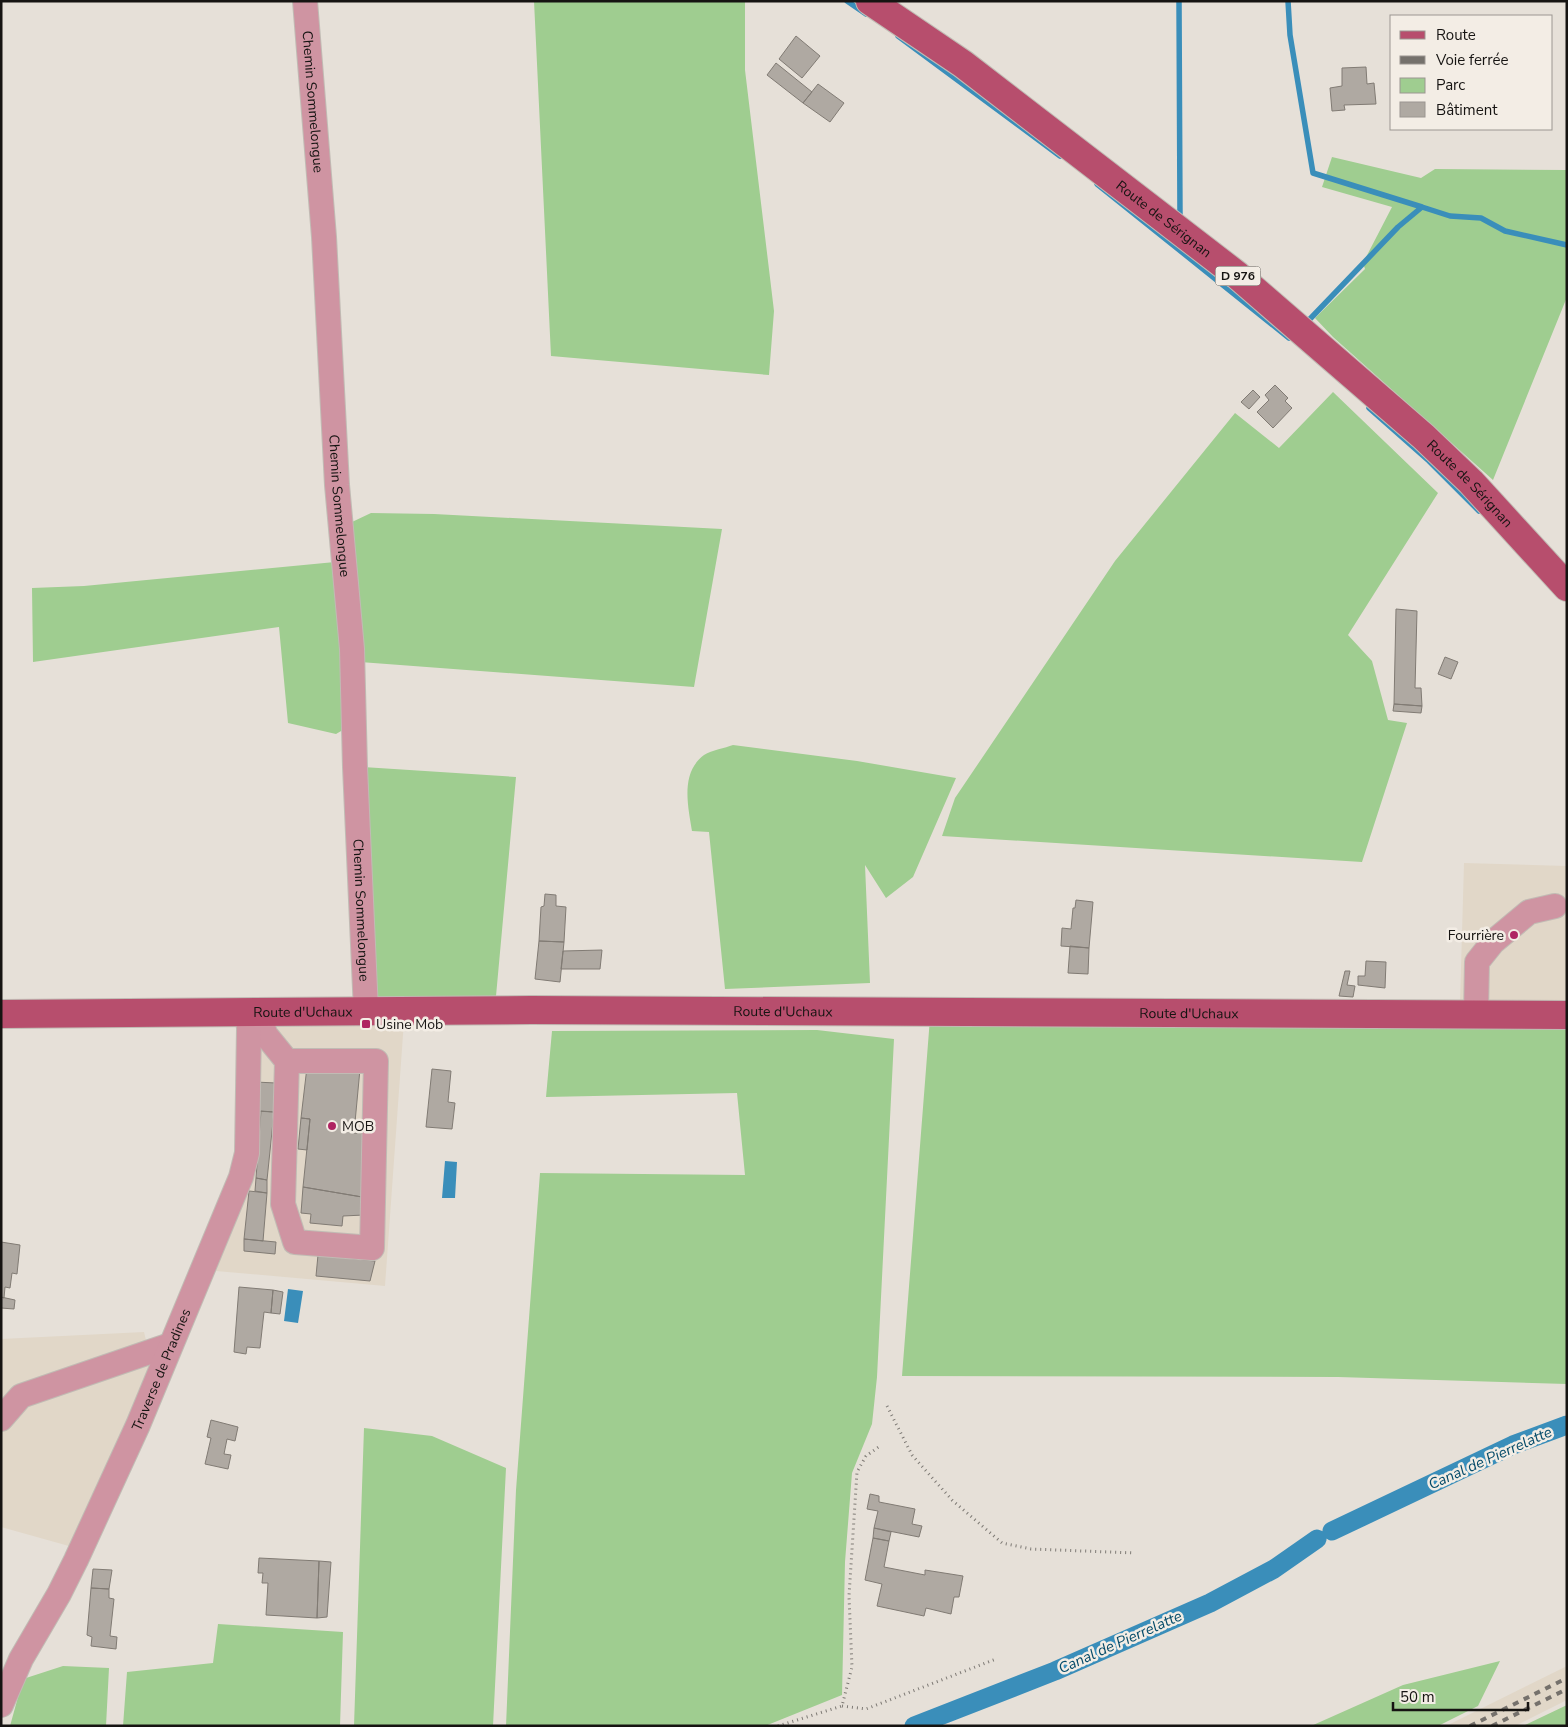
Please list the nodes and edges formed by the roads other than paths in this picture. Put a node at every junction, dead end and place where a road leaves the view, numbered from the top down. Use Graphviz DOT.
graph roads {
  1 [pos="305,1"];
  2 [pos="870,1"];
  3 [pos="1567,587"];
  4 [pos="1555,906"];
  5 [pos="366,1011"];
  6 [pos="253,1013"];
  7 [pos="1,1014"];
  8 [pos="1476,1014"];
  9 [pos="1567,1015"];
  10 [pos="287,1061"];
  11 [pos="170,1345"];
  12 [pos="1,1419"];
  13 [pos="1,1705"];
  1 -- 5 [label="street, Chemin Sommelongue"];
  2 -- 3 [label="main road, Route de Sérignan / D 976"];
  4 -- 8 [label="street"];
  5 -- 6 [label="main road, Route d'Uchaux"];
  5 -- 8 [label="main road, Route d'Uchaux"];
  6 -- 7 [label="main road, Route d'Uchaux"];
  6 -- 10 [label="street"];
  6 -- 11 [label="street, Traverse de Pradines"];
  8 -- 9 [label="main road, Route d'Uchaux"];
  10 -- 10 [label="street"];
  11 -- 12 [label="street"];
  11 -- 13 [label="street, Traverse de Pradines"];
}
